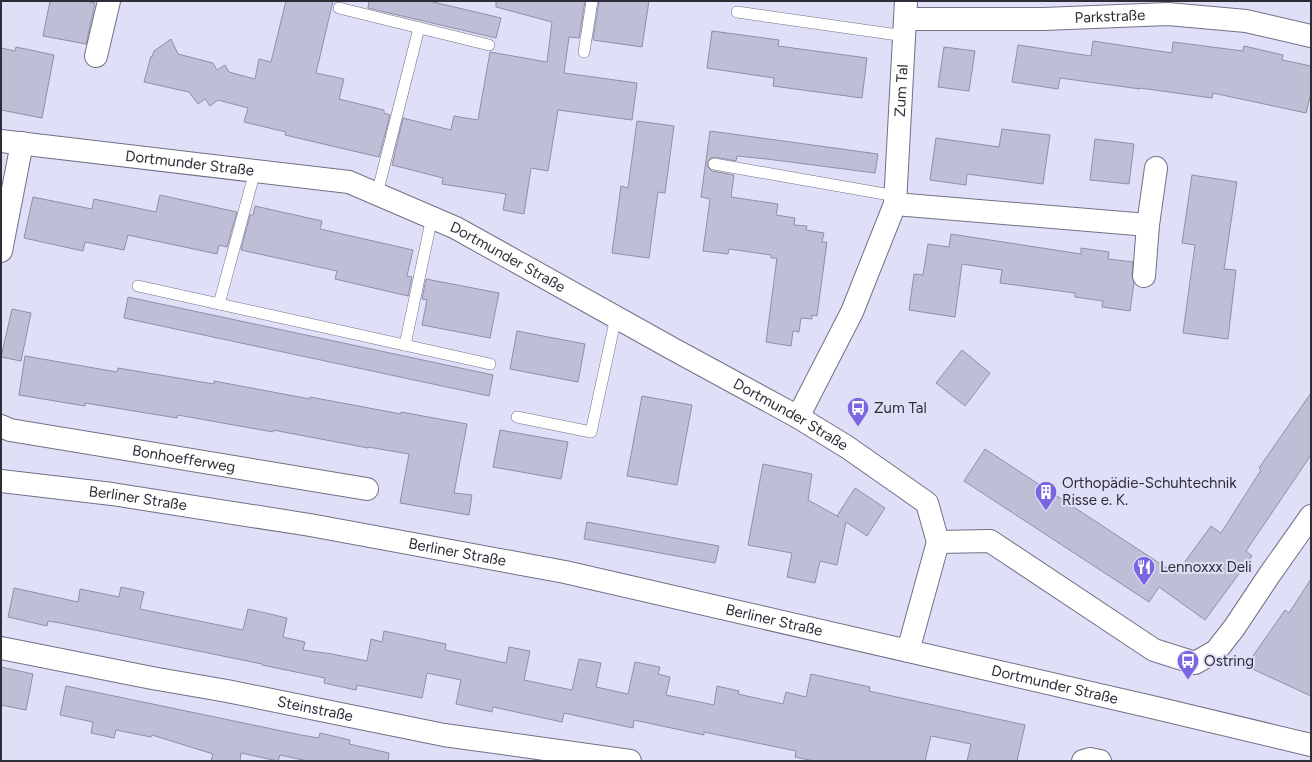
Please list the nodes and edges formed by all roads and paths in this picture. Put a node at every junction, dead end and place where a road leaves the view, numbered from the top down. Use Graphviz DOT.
graph roads {
  1 [pos="109,1"];
  2 [pos="592,1"];
  3 [pos="339,8"];
  4 [pos="736,12"];
  5 [pos="906,19"];
  6 [pos="419,28"];
  7 [pos="1311,36"];
  8 [pos="489,45"];
  9 [pos="584,52"];
  10 [pos="96,56"];
  11 [pos="12,142"];
  12 [pos="714,164"];
  13 [pos="1156,168"];
  14 [pos="255,171"];
  15 [pos="377,194"];
  16 [pos="896,200"];
  17 [pos="432,217"];
  18 [pos="1148,225"];
  19 [pos="1,251"];
  20 [pos="1144,276"];
  21 [pos="138,286"];
  22 [pos="219,304"];
  23 [pos="616,317"];
  24 [pos="405,345"];
  25 [pos="490,364"];
  26 [pos="517,417"];
  27 [pos="798,417"];
  28 [pos="1,426"];
  29 [pos="1,481"];
  30 [pos="367,489"];
  31 [pos="1311,516"];
  32 [pos="938,542"];
  33 [pos="1,648"];
  34 [pos="908,651"];
  35 [pos="1311,746"];
  36 [pos="630,761"];
  1 -- 10 [label="street"];
  2 -- 9 [label="lane"];
  3 -- 6 [label="lane"];
  4 -- 5 [label="lane"];
  5 -- 7 [label="street, Parkstraße"];
  5 -- 16 [label="street, Zum Tal"];
  6 -- 8 [label="lane"];
  6 -- 15 [label="lane"];
  11 -- 14 [label="street, Dortmunder Straße"];
  11 -- 19 [label="street"];
  12 -- 16 [label="lane"];
  13 -- 18 [label="street"];
  14 -- 15 [label="street, Dortmunder Straße"];
  14 -- 22 [label="lane"];
  15 -- 17 [label="street, Dortmunder Straße"];
  16 -- 18 [label="street"];
  16 -- 27 [label="street, Zum Tal"];
  17 -- 23 [label="street, Dortmunder Straße"];
  17 -- 24 [label="lane"];
  18 -- 20 [label="street"];
  21 -- 22 [label="lane"];
  22 -- 24 [label="lane"];
  23 -- 26 [label="lane"];
  23 -- 27 [label="street, Dortmunder Straße"];
  24 -- 25 [label="lane"];
  27 -- 32 [label="street, Dortmunder Straße"];
  28 -- 30 [label="street, Bonhoefferweg"];
  29 -- 34 [label="street, Berliner Straße"];
  31 -- 32 [label="street"];
  32 -- 34 [label="street"];
  33 -- 36 [label="street, Steinstraße"];
  34 -- 35 [label="street, Dortmunder Straße"];
}
